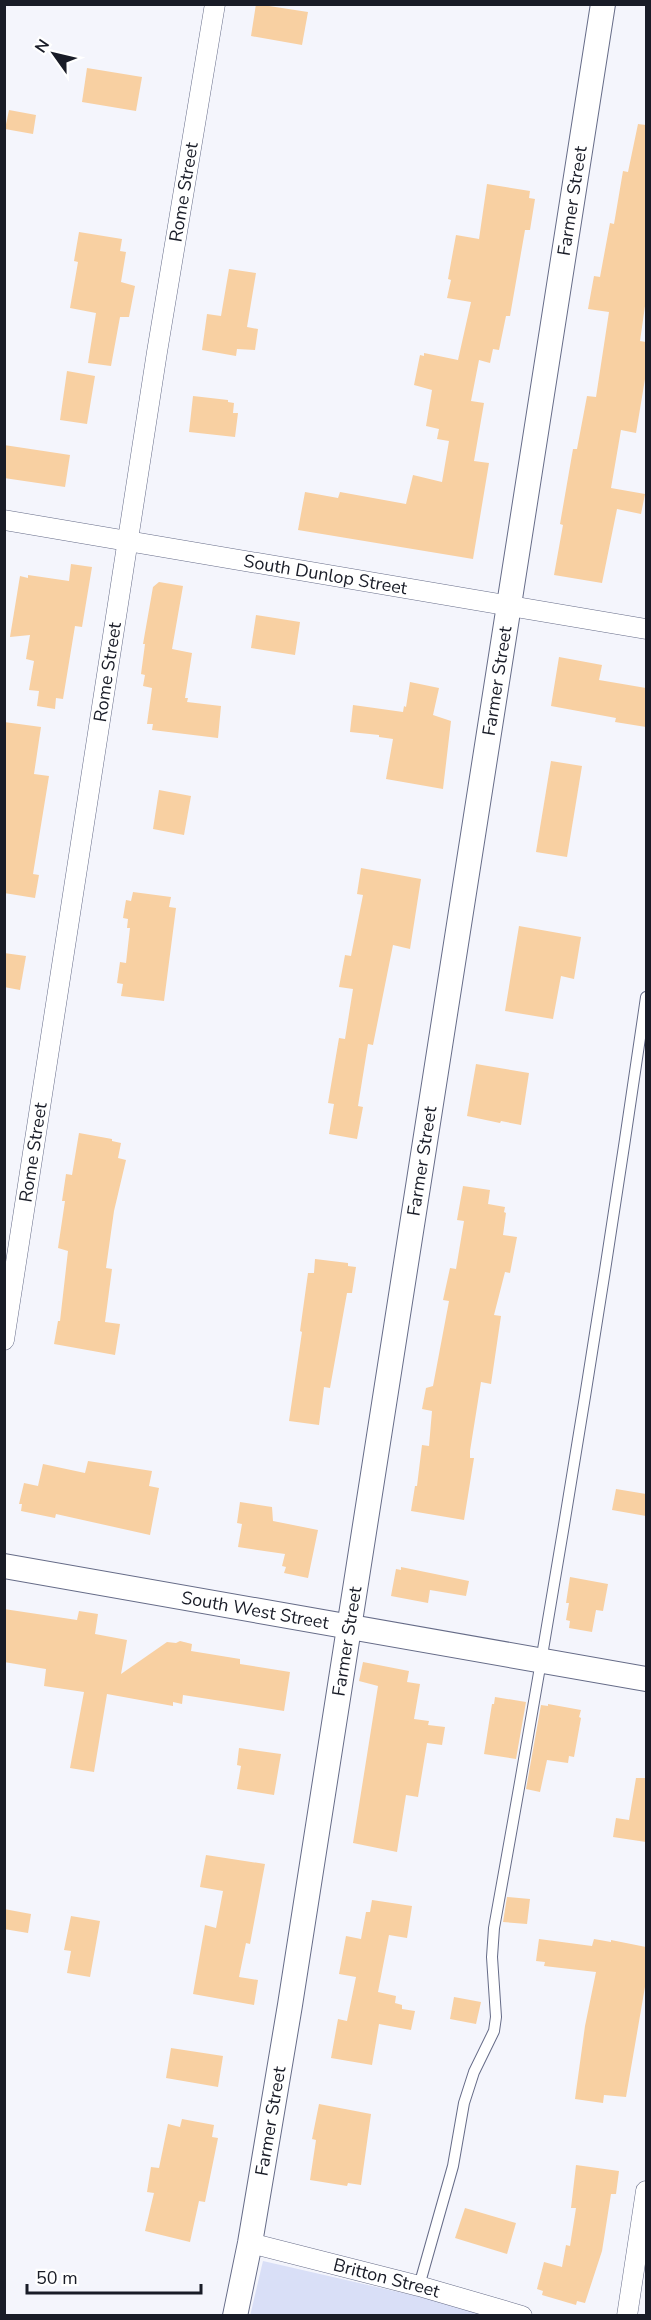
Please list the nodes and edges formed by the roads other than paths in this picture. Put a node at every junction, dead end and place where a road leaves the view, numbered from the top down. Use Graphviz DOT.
graph roads {
  1 [pos="215,4"];
  2 [pos="603,4"];
  3 [pos="4,520"];
  4 [pos="129,542"];
  5 [pos="510,607"];
  6 [pos="646,629"];
  7 [pos="646,998"];
  8 [pos="4,1340"];
  9 [pos="4,1566"];
  10 [pos="349,1626"];
  11 [pos="542,1660"];
  12 [pos="646,1679"];
  13 [pos="646,2191"];
  14 [pos="250,2243"];
  15 [pos="419,2286"];
  16 [pos="235,2316"];
  17 [pos="522,2316"];
  18 [pos="627,2316"];
  1 -- 4 [label="street, Rome Street"];
  2 -- 5 [label="street, Farmer Street"];
  3 -- 4 [label="street, South Dunlop Street"];
  4 -- 5 [label="street, South Dunlop Street"];
  4 -- 8 [label="street, Rome Street"];
  5 -- 6 [label="street, South Dunlop Street"];
  5 -- 10 [label="street, Farmer Street"];
  7 -- 11 [label="lane"];
  9 -- 10 [label="street, South West Street"];
  10 -- 11 [label="street, South West Street"];
  10 -- 14 [label="street, Farmer Street"];
  11 -- 12 [label="street, South West Street"];
  11 -- 15 [label="lane"];
  13 -- 18 [label="street"];
  14 -- 15 [label="street, Britton Street"];
  14 -- 16 [label="street, Farmer Street"];
  15 -- 17 [label="street, Britton Street"];
}
